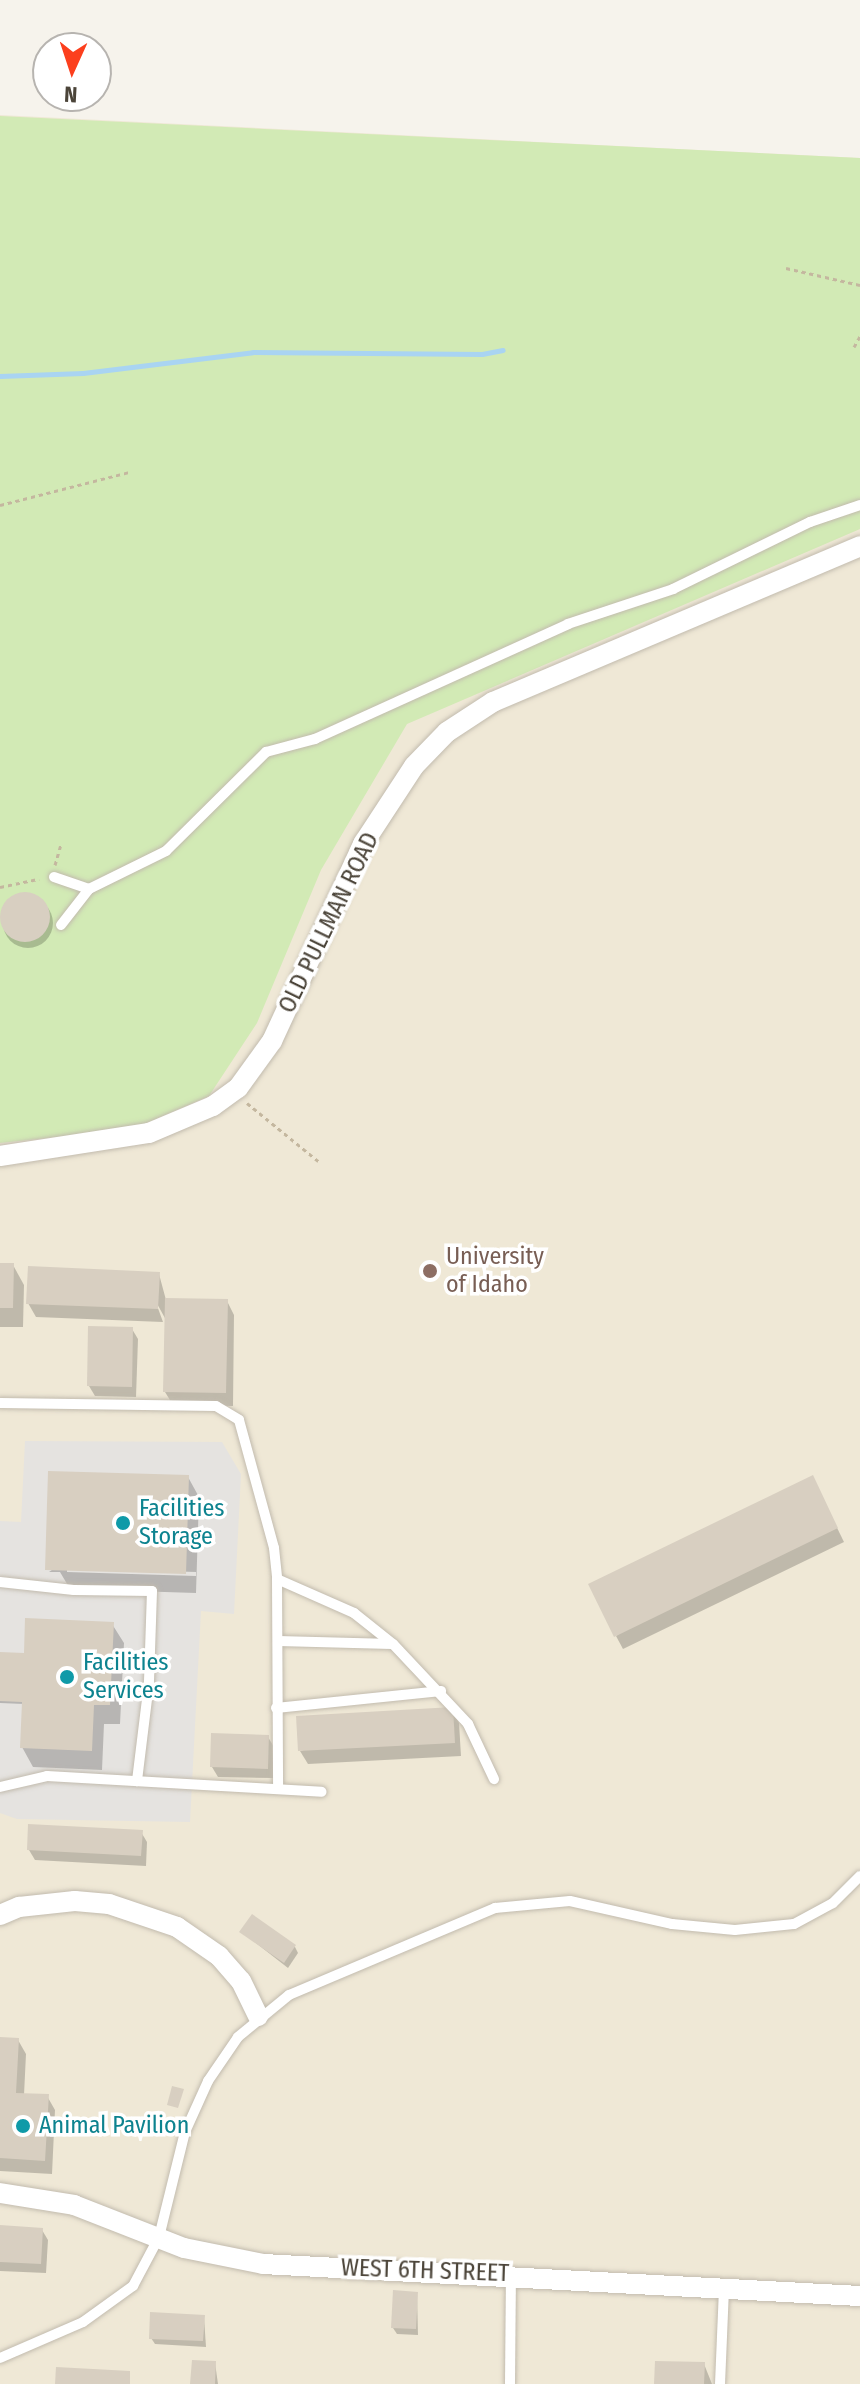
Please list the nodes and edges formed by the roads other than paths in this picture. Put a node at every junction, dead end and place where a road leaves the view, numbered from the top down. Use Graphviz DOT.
graph roads {
  1 [pos="860,505"];
  2 [pos="860,546"];
  3 [pos="54,877"];
  4 [pos="89,889"];
  5 [pos="61,925"];
  6 [pos="0,1156"];
  7 [pos="0,1403"];
  8 [pos="277,1579"];
  9 [pos="0,1582"];
  10 [pos="278,1641"];
  11 [pos="393,1644"];
  12 [pos="441,1691"];
  13 [pos="276,1708"];
  14 [pos="494,1779"];
  15 [pos="137,1781"];
  16 [pos="0,1787"];
  17 [pos="278,1789"];
  18 [pos="322,1792"];
  19 [pos="860,1876"];
  20 [pos="0,1915"];
  21 [pos="258,2016"];
  22 [pos="0,2193"];
  23 [pos="159,2237"];
  24 [pos="511,2275"];
  25 [pos="724,2286"];
  26 [pos="860,2296"];
  27 [pos="0,2358"];
  28 [pos="510,2384"];
  29 [pos="720,2384"];
  1 -- 4 [label="lane"];
  2 -- 6 [label="street, OLD PULLMAN ROAD"];
  3 -- 4 [label="lane"];
  4 -- 5 [label="lane"];
  7 -- 8 [label="lane"];
  8 -- 10 [label="lane"];
  8 -- 11 [label="lane"];
  9 -- 15 [label="lane"];
  10 -- 11 [label="lane"];
  10 -- 13 [label="lane"];
  11 -- 12 [label="lane"];
  12 -- 13 [label="lane"];
  12 -- 14 [label="lane"];
  13 -- 17 [label="lane"];
  15 -- 16 [label="lane"];
  15 -- 17 [label="lane"];
  17 -- 18 [label="lane"];
  19 -- 21 [label="lane"];
  20 -- 21 [label="street"];
  21 -- 23 [label="lane"];
  22 -- 23 [label="street, WEST 6TH STREET"];
  23 -- 24 [label="street, WEST 6TH STREET"];
  23 -- 27 [label="lane"];
  24 -- 25 [label="street, WEST 6TH STREET"];
  24 -- 28 [label="lane"];
  25 -- 26 [label="street, WEST 6TH STREET"];
  25 -- 29 [label="lane"];
}
